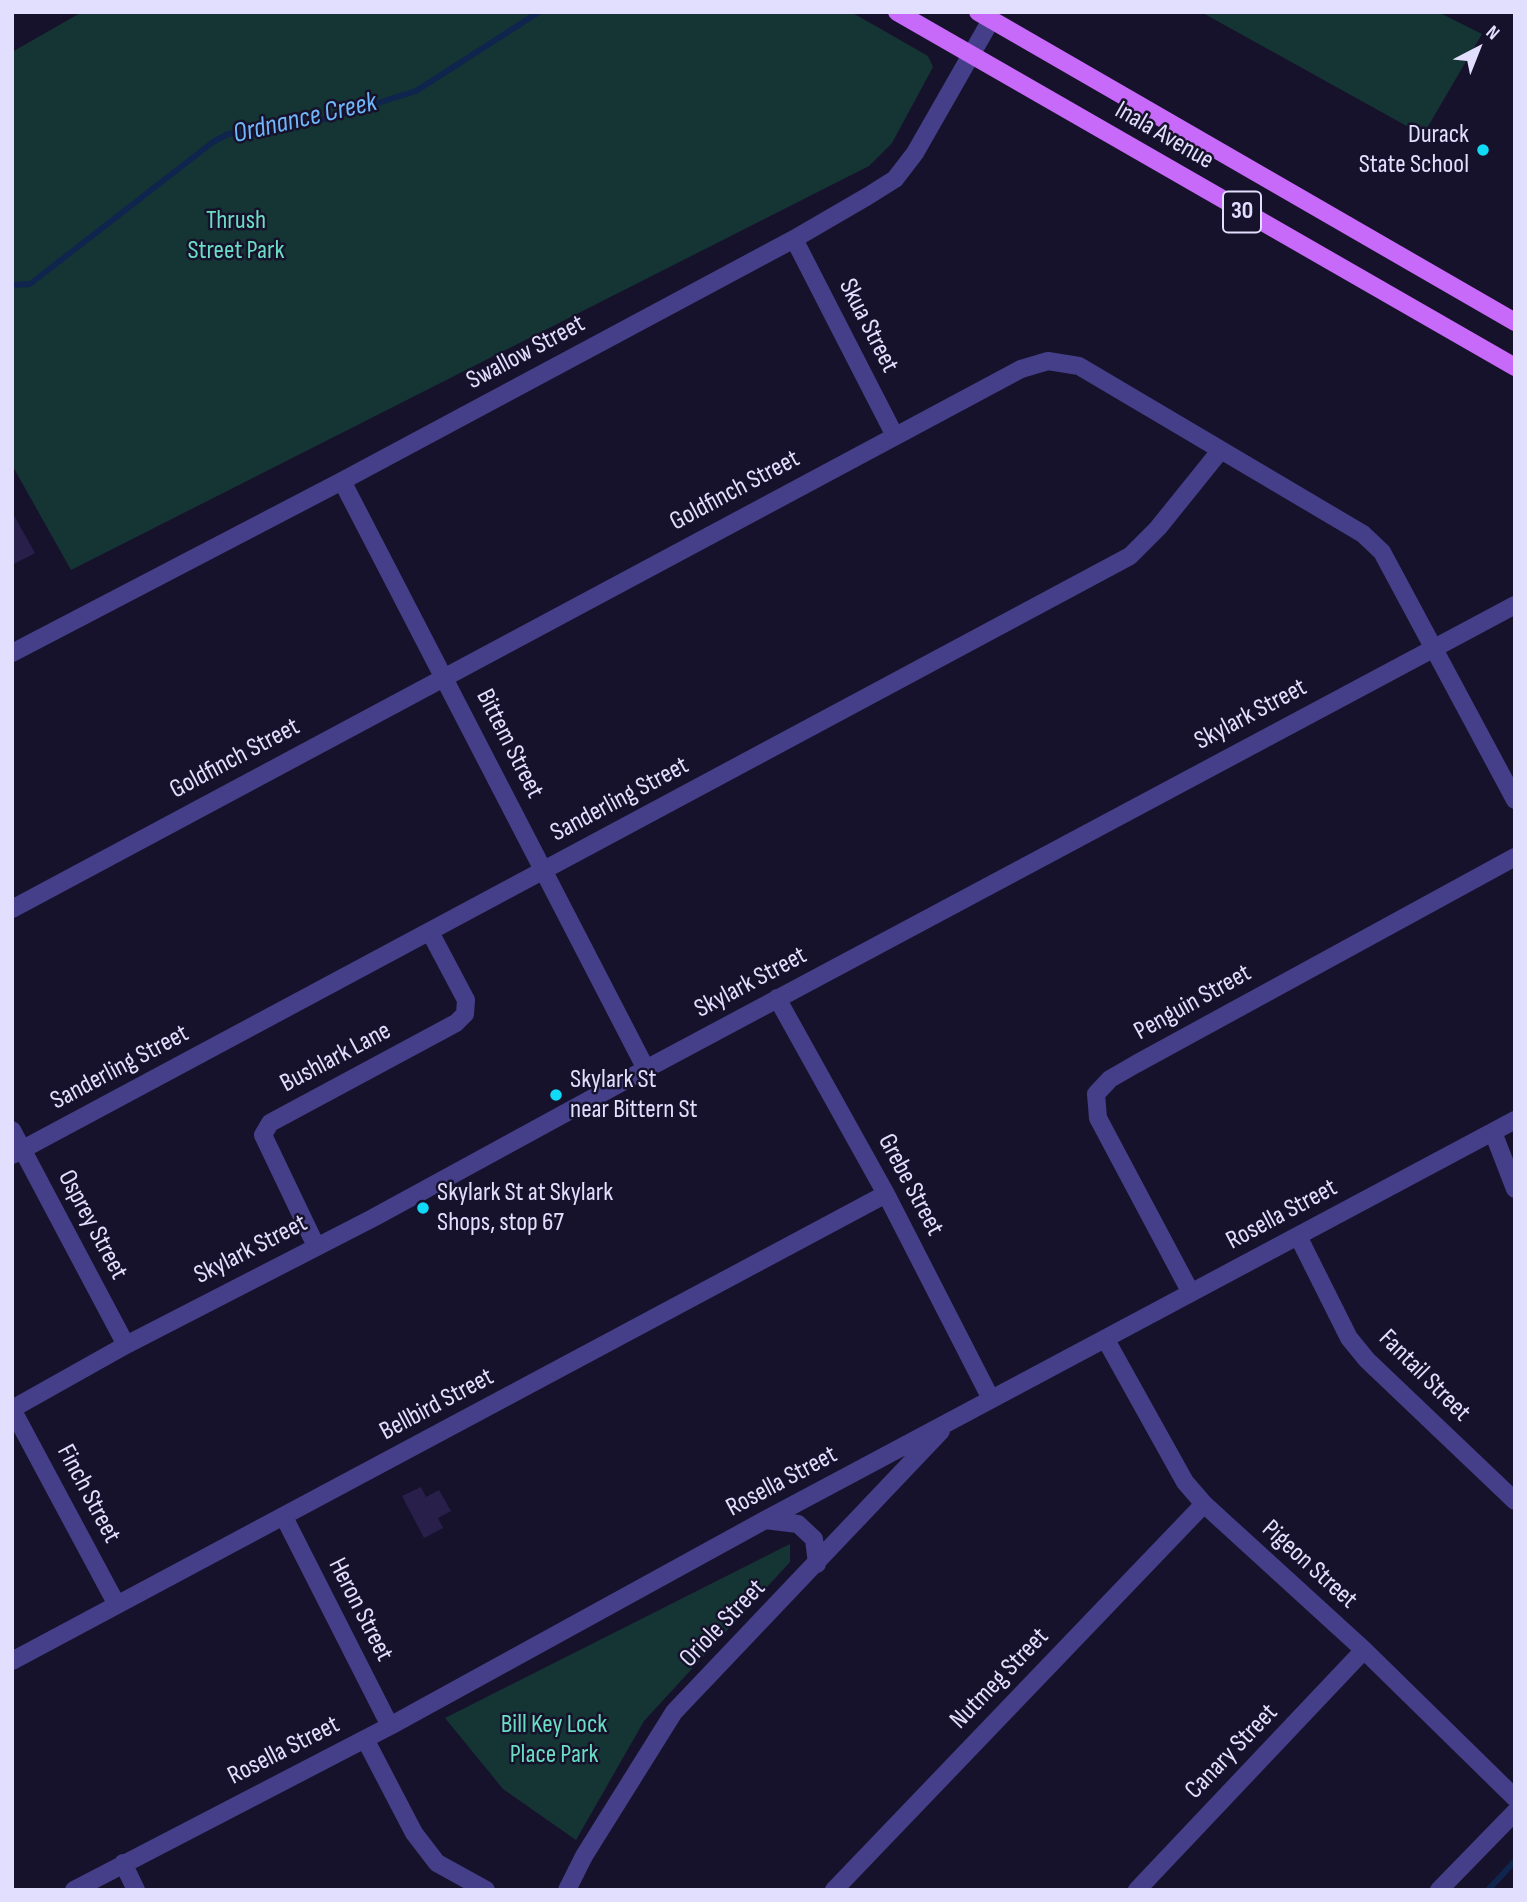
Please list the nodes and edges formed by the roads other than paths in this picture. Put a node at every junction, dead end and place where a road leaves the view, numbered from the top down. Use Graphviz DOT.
graph roads {
  1 [pos="897,12"];
  2 [pos="984,16"];
  3 [pos="970,55"];
  4 [pos="794,239"];
  5 [pos="1515,322"];
  6 [pos="1515,367"];
  7 [pos="895,436"];
  8 [pos="1220,451"];
  9 [pos="342,481"];
  10 [pos="1515,605"];
  11 [pos="1435,647"];
  12 [pos="12,653"];
  13 [pos="445,676"];
  14 [pos="1515,800"];
  15 [pos="1515,857"];
  16 [pos="544,870"];
  17 [pos="12,909"];
  18 [pos="430,932"];
  19 [pos="777,998"];
  20 [pos="646,1069"];
  21 [pos="1515,1120"];
  22 [pos="12,1130"];
  23 [pos="1493,1132"];
  24 [pos="17,1152"];
  25 [pos="1515,1189"];
  26 [pos="886,1194"];
  27 [pos="1298,1236"];
  28 [pos="316,1246"];
  29 [pos="1191,1293"];
  30 [pos="1106,1340"];
  31 [pos="125,1345"];
  32 [pos="991,1399"];
  33 [pos="12,1409"];
  34 [pos="950,1422"];
  35 [pos="1515,1501"];
  36 [pos="1204,1504"];
  37 [pos="284,1517"];
  38 [pos="765,1520"];
  39 [pos="817,1564"];
  40 [pos="117,1605"];
  41 [pos="1364,1650"];
  42 [pos="12,1661"];
  43 [pos="390,1726"];
  44 [pos="365,1739"];
  45 [pos="1515,1798"];
  46 [pos="1515,1812"];
  47 [pos="123,1863"];
  48 [pos="74,1890"];
  49 [pos="136,1890"];
  50 [pos="486,1890"];
  51 [pos="568,1890"];
  52 [pos="834,1890"];
  53 [pos="1137,1890"];
  54 [pos="1439,1890"];
  1 -- 3 [label="main road, Inala Avenue / 30"];
  2 -- 3 [label="street, Swallow Street"];
  2 -- 5 [label="main road, Inala Avenue / 30"];
  3 -- 4 [label="street, Swallow Street"];
  3 -- 6 [label="main road, Inala Avenue / 30"];
  4 -- 7 [label="street, Skua Street"];
  4 -- 9 [label="street, Swallow Street"];
  7 -- 8 [label="street, Goldfinch Street"];
  7 -- 13 [label="street, Goldfinch Street"];
  8 -- 11 [label="street, Goldfinch Street"];
  8 -- 16 [label="street, Sanderling Street"];
  9 -- 12 [label="street, Swallow Street"];
  9 -- 13 [label="street, Bittem Street"];
  10 -- 11 [label="street, Skylark Street"];
  11 -- 14 [label="street, Goldfinch Street"];
  11 -- 19 [label="street, Skylark Street"];
  13 -- 16 [label="street, Bittem Street"];
  13 -- 17 [label="street, Goldfinch Street"];
  15 -- 29 [label="street, Penguin Street"];
  16 -- 18 [label="street, Sanderling Street"];
  16 -- 20 [label="street, Bittem Street"];
  18 -- 24 [label="street, Sanderling Street"];
  18 -- 28 [label="street, Bushlark Lane"];
  19 -- 20 [label="street, Skylark Street"];
  19 -- 26 [label="street, Grebe Street"];
  20 -- 28 [label="street, Skylark Street"];
  21 -- 23 [label="street, Rosella Street"];
  22 -- 24 [label="street, Osprey Street"];
  23 -- 25 [label="street"];
  23 -- 27 [label="street, Rosella Street"];
  24 -- 31 [label="street, Osprey Street"];
  26 -- 32 [label="street, Grebe Street"];
  26 -- 37 [label="street, Bellbird Street"];
  27 -- 29 [label="street, Rosella Street"];
  27 -- 35 [label="street, Fantail Street"];
  28 -- 31 [label="street, Skylark Street"];
  29 -- 30 [label="street, Rosella Street"];
  30 -- 32 [label="street, Rosella Street"];
  30 -- 36 [label="street, Pigeon Street"];
  31 -- 33 [label="street, Skylark Street"];
  32 -- 34 [label="street, Rosella Street"];
  33 -- 40 [label="street, Finch Street"];
  34 -- 38 [label="street, Rosella Street"];
  34 -- 39 [label="street, Oriole Street"];
  36 -- 41 [label="street, Pigeon Street"];
  36 -- 52 [label="street, Nutmeg Street"];
  37 -- 40 [label="street, Bellbird Street"];
  37 -- 43 [label="street, Heron Street"];
  38 -- 39 [label="street"];
  38 -- 43 [label="street, Rosella Street"];
  39 -- 51 [label="street, Oriole Street"];
  40 -- 42 [label="street, Bellbird Street"];
  41 -- 45 [label="street, Pigeon Street"];
  41 -- 53 [label="street, Canary Street"];
  43 -- 44 [label="street, Rosella Street"];
  44 -- 47 [label="street, Rosella Street"];
  44 -- 50 [label="street"];
  46 -- 54 [label="street"];
  47 -- 48 [label="street, Rosella Street"];
  47 -- 49 [label="street"];
}
